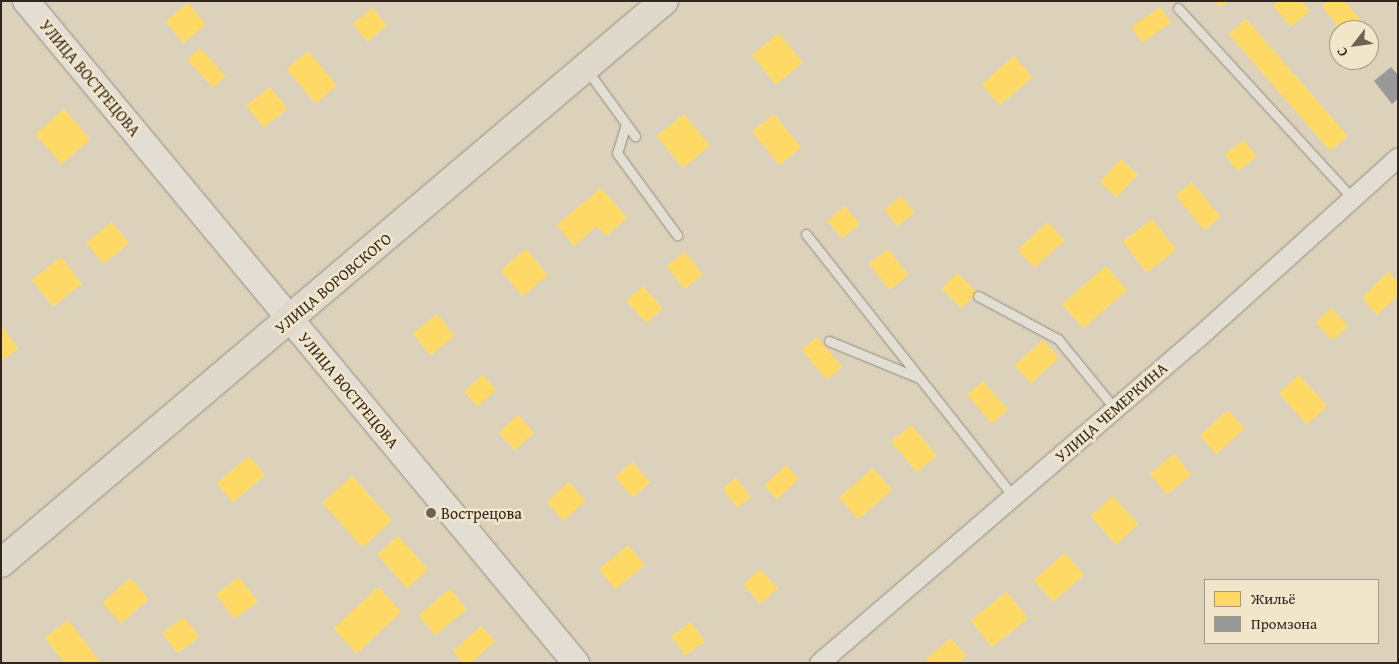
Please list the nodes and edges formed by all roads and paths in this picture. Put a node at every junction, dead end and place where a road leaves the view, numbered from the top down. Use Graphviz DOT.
graph roads {
  1 [pos="26,1"];
  2 [pos="664,1"];
  3 [pos="1178,8"];
  4 [pos="586,68"];
  5 [pos="626,124"];
  6 [pos="635,136"];
  7 [pos="1398,157"];
  8 [pos="1352,198"];
  9 [pos="806,234"];
  10 [pos="677,235"];
  11 [pos="978,296"];
  12 [pos="290,320"];
  13 [pos="829,341"];
  14 [pos="921,379"];
  15 [pos="1115,409"];
  16 [pos="1013,496"];
  17 [pos="1,562"];
  18 [pos="576,663"];
  19 [pos="819,663"];
  1 -- 12 [label="street, УЛИЦА ВОСТРЕЦОВА"];
  2 -- 4 [label="main road, УЛИЦА ВОРОВСКОГО"];
  3 -- 8 [label="lane"];
  4 -- 5 [label="lane"];
  4 -- 12 [label="main road, УЛИЦА ВОРОВСКОГО"];
  5 -- 6 [label="lane"];
  5 -- 10 [label="lane"];
  7 -- 8 [label="street, УЛИЦА ЧЕМЕРКИНА"];
  8 -- 15 [label="street, УЛИЦА ЧЕМЕРКИНА"];
  9 -- 14 [label="lane"];
  11 -- 15 [label="lane"];
  12 -- 17 [label="main road, УЛИЦА ВОРОВСКОГО"];
  12 -- 18 [label="street, УЛИЦА ВОСТРЕЦОВА"];
  13 -- 14 [label="lane"];
  14 -- 16 [label="lane"];
  15 -- 16 [label="street, УЛИЦА ЧЕМЕРКИНА"];
  16 -- 19 [label="street, УЛИЦА ЧЕМЕРКИНА"];
}
